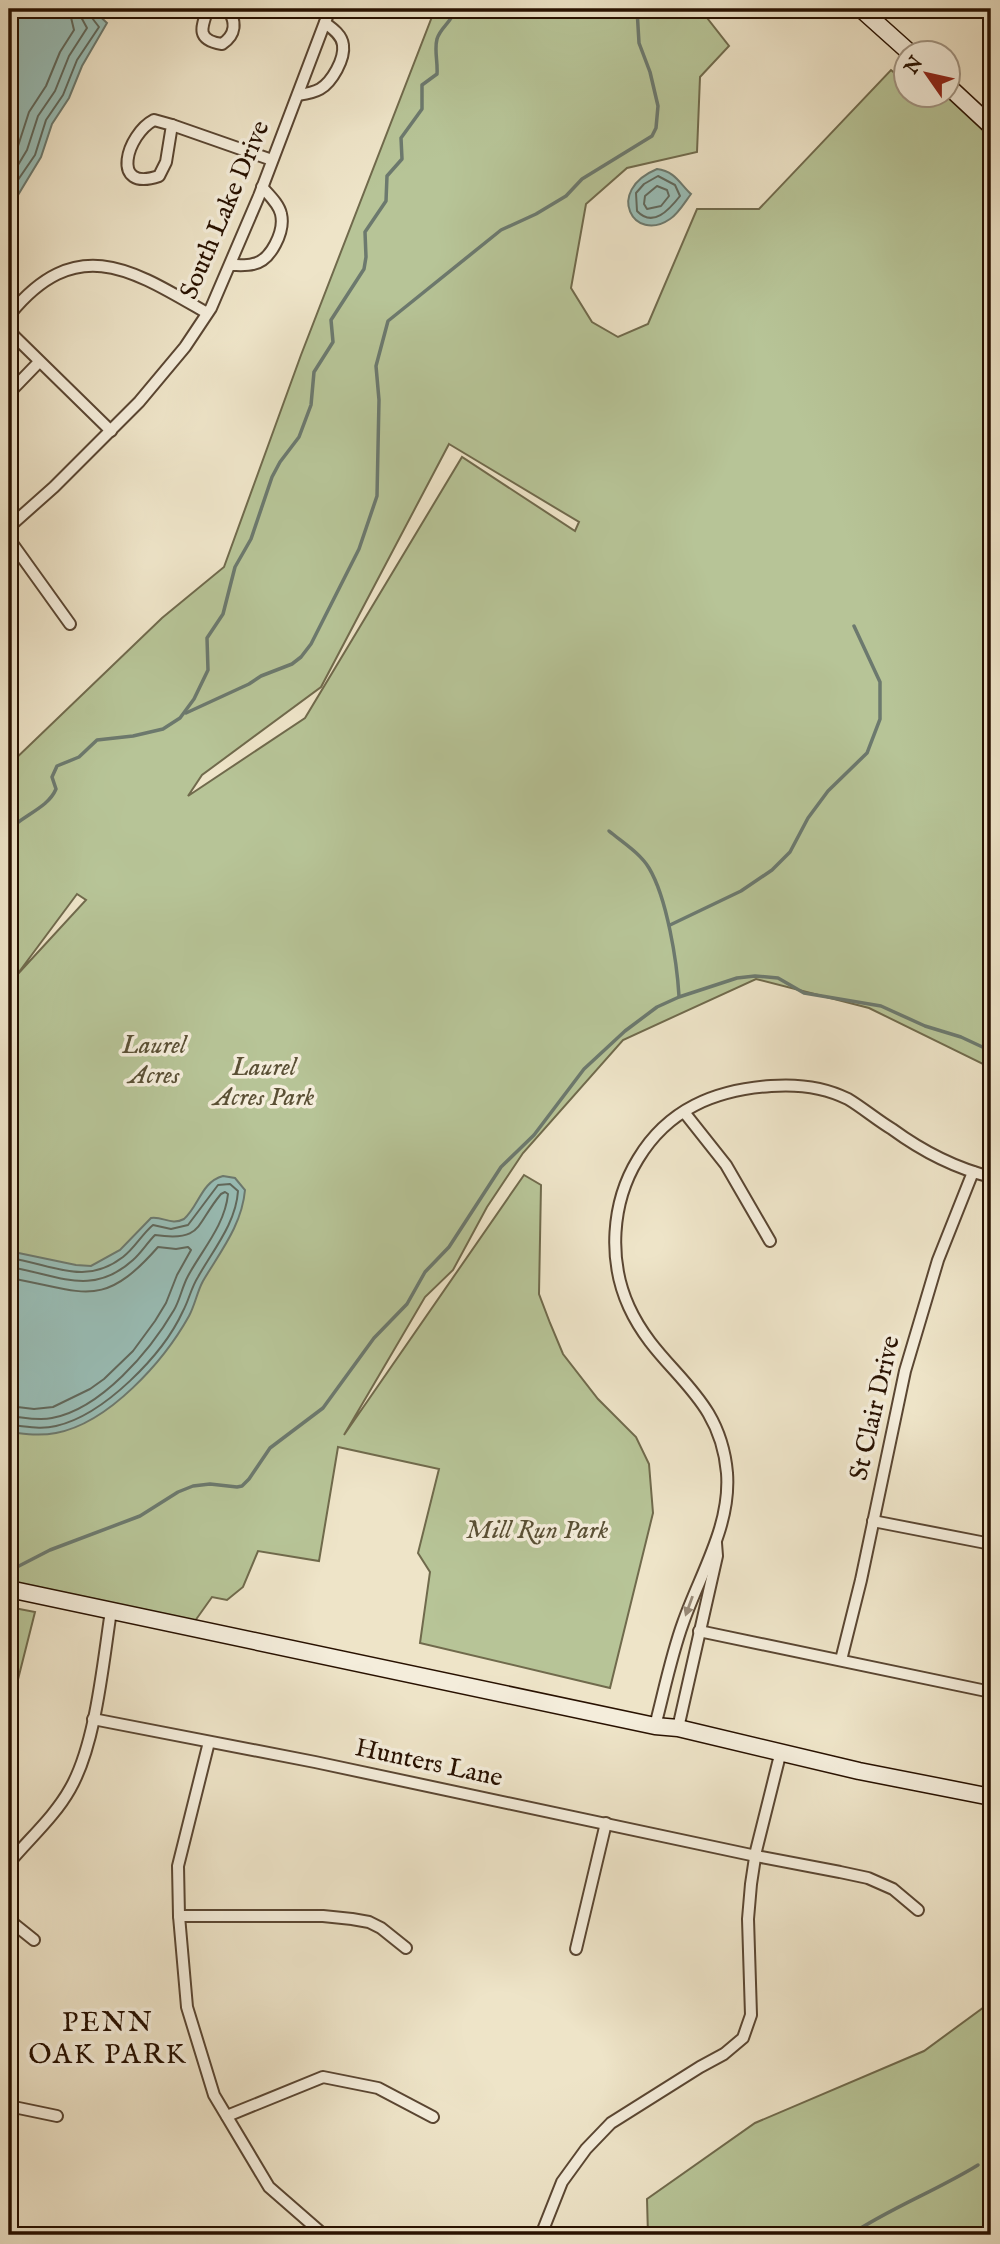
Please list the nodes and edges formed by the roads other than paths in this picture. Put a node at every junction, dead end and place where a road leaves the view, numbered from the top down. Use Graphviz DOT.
graph roads {
  1 [pos="208,9"];
  2 [pos="227,9"];
  3 [pos="330,9"];
  4 [pos="861,9"];
  5 [pos="325,23"];
  6 [pos="893,38"];
  7 [pos="298,95"];
  8 [pos="962,100"];
  9 [pos="172,125"];
  10 [pos="991,126"];
  11 [pos="272,160"];
  12 [pos="262,187"];
  13 [pos="231,265"];
  14 [pos="207,313"];
  15 [pos="39,362"];
  16 [pos="9,393"];
  17 [pos="111,431"];
  18 [pos="9,527"];
  19 [pos="9,539"];
  20 [pos="70,624"];
  21 [pos="684,1112"];
  22 [pos="973,1172"];
  23 [pos="991,1177"];
  24 [pos="770,1241"];
  25 [pos="873,1521"];
  26 [pos="716,1543"];
  27 [pos="991,1545"];
  28 [pos="9,1589"];
  29 [pos="111,1611"];
  30 [pos="699,1631"];
  31 [pos="841,1660"];
  32 [pos="991,1692"];
  33 [pos="93,1719"];
  34 [pos="655,1726"];
  35 [pos="678,1728"];
  36 [pos="209,1742"];
  37 [pos="781,1751"];
  38 [pos="991,1797"];
  39 [pos="606,1823"];
  40 [pos="756,1856"];
  41 [pos="9,1863"];
  42 [pos="918,1910"];
  43 [pos="179,1916"];
  44 [pos="9,1920"];
  45 [pos="34,1940"];
  46 [pos="406,1948"];
  47 [pos="576,1949"];
  48 [pos="9,2106"];
  49 [pos="57,2116"];
  50 [pos="227,2116"];
  51 [pos="432,2117"];
  52 [pos="318,2234"];
  53 [pos="541,2235"];
  1 -- 2 [label="street"];
  3 -- 5 [label="street, South Lake Drive"];
  4 -- 6 [label="main road"];
  5 -- 7 [label="street, South Lake Drive"];
  5 -- 7 [label="street"];
  7 -- 11 [label="street, South Lake Drive"];
  8 -- 10 [label="main road"];
  9 -- 9 [label="street"];
  9 -- 11 [label="street"];
  11 -- 12 [label="street, South Lake Drive"];
  12 -- 13 [label="street, South Lake Drive"];
  12 -- 13 [label="street"];
  13 -- 14 [label="street, South Lake Drive"];
  14 -- 15 [label="street"];
  14 -- 17 [label="street, South Lake Drive"];
  15 -- 16 [label="street"];
  15 -- 17 [label="street"];
  17 -- 18 [label="street, South Lake Drive"];
  19 -- 20 [label="street"];
  21 -- 22 [label="street"];
  21 -- 24 [label="street"];
  21 -- 26 [label="street"];
  22 -- 23 [label="street"];
  22 -- 25 [label="street, St Clair Drive"];
  25 -- 27 [label="street"];
  25 -- 31 [label="street, St Clair Drive"];
  26 -- 30 [label="street"];
  26 -- 34 [label="street, one-way"];
  28 -- 29 [label="main road"];
  29 -- 33 [label="street"];
  29 -- 34 [label="main road"];
  30 -- 31 [label="street"];
  30 -- 35 [label="street"];
  31 -- 32 [label="street"];
  33 -- 36 [label="street, Hunters Lane"];
  33 -- 41 [label="street"];
  34 -- 35 [label="main road"];
  35 -- 37 [label="main road"];
  36 -- 39 [label="street, Hunters Lane"];
  36 -- 43 [label="street"];
  37 -- 38 [label="main road"];
  37 -- 40 [label="street"];
  39 -- 40 [label="street, Hunters Lane"];
  39 -- 47 [label="street"];
  40 -- 42 [label="street, Hunters Lane"];
  40 -- 53 [label="street"];
  43 -- 46 [label="street"];
  43 -- 50 [label="street"];
  44 -- 45 [label="street"];
  48 -- 49 [label="street"];
  50 -- 51 [label="street"];
  50 -- 52 [label="street"];
}
